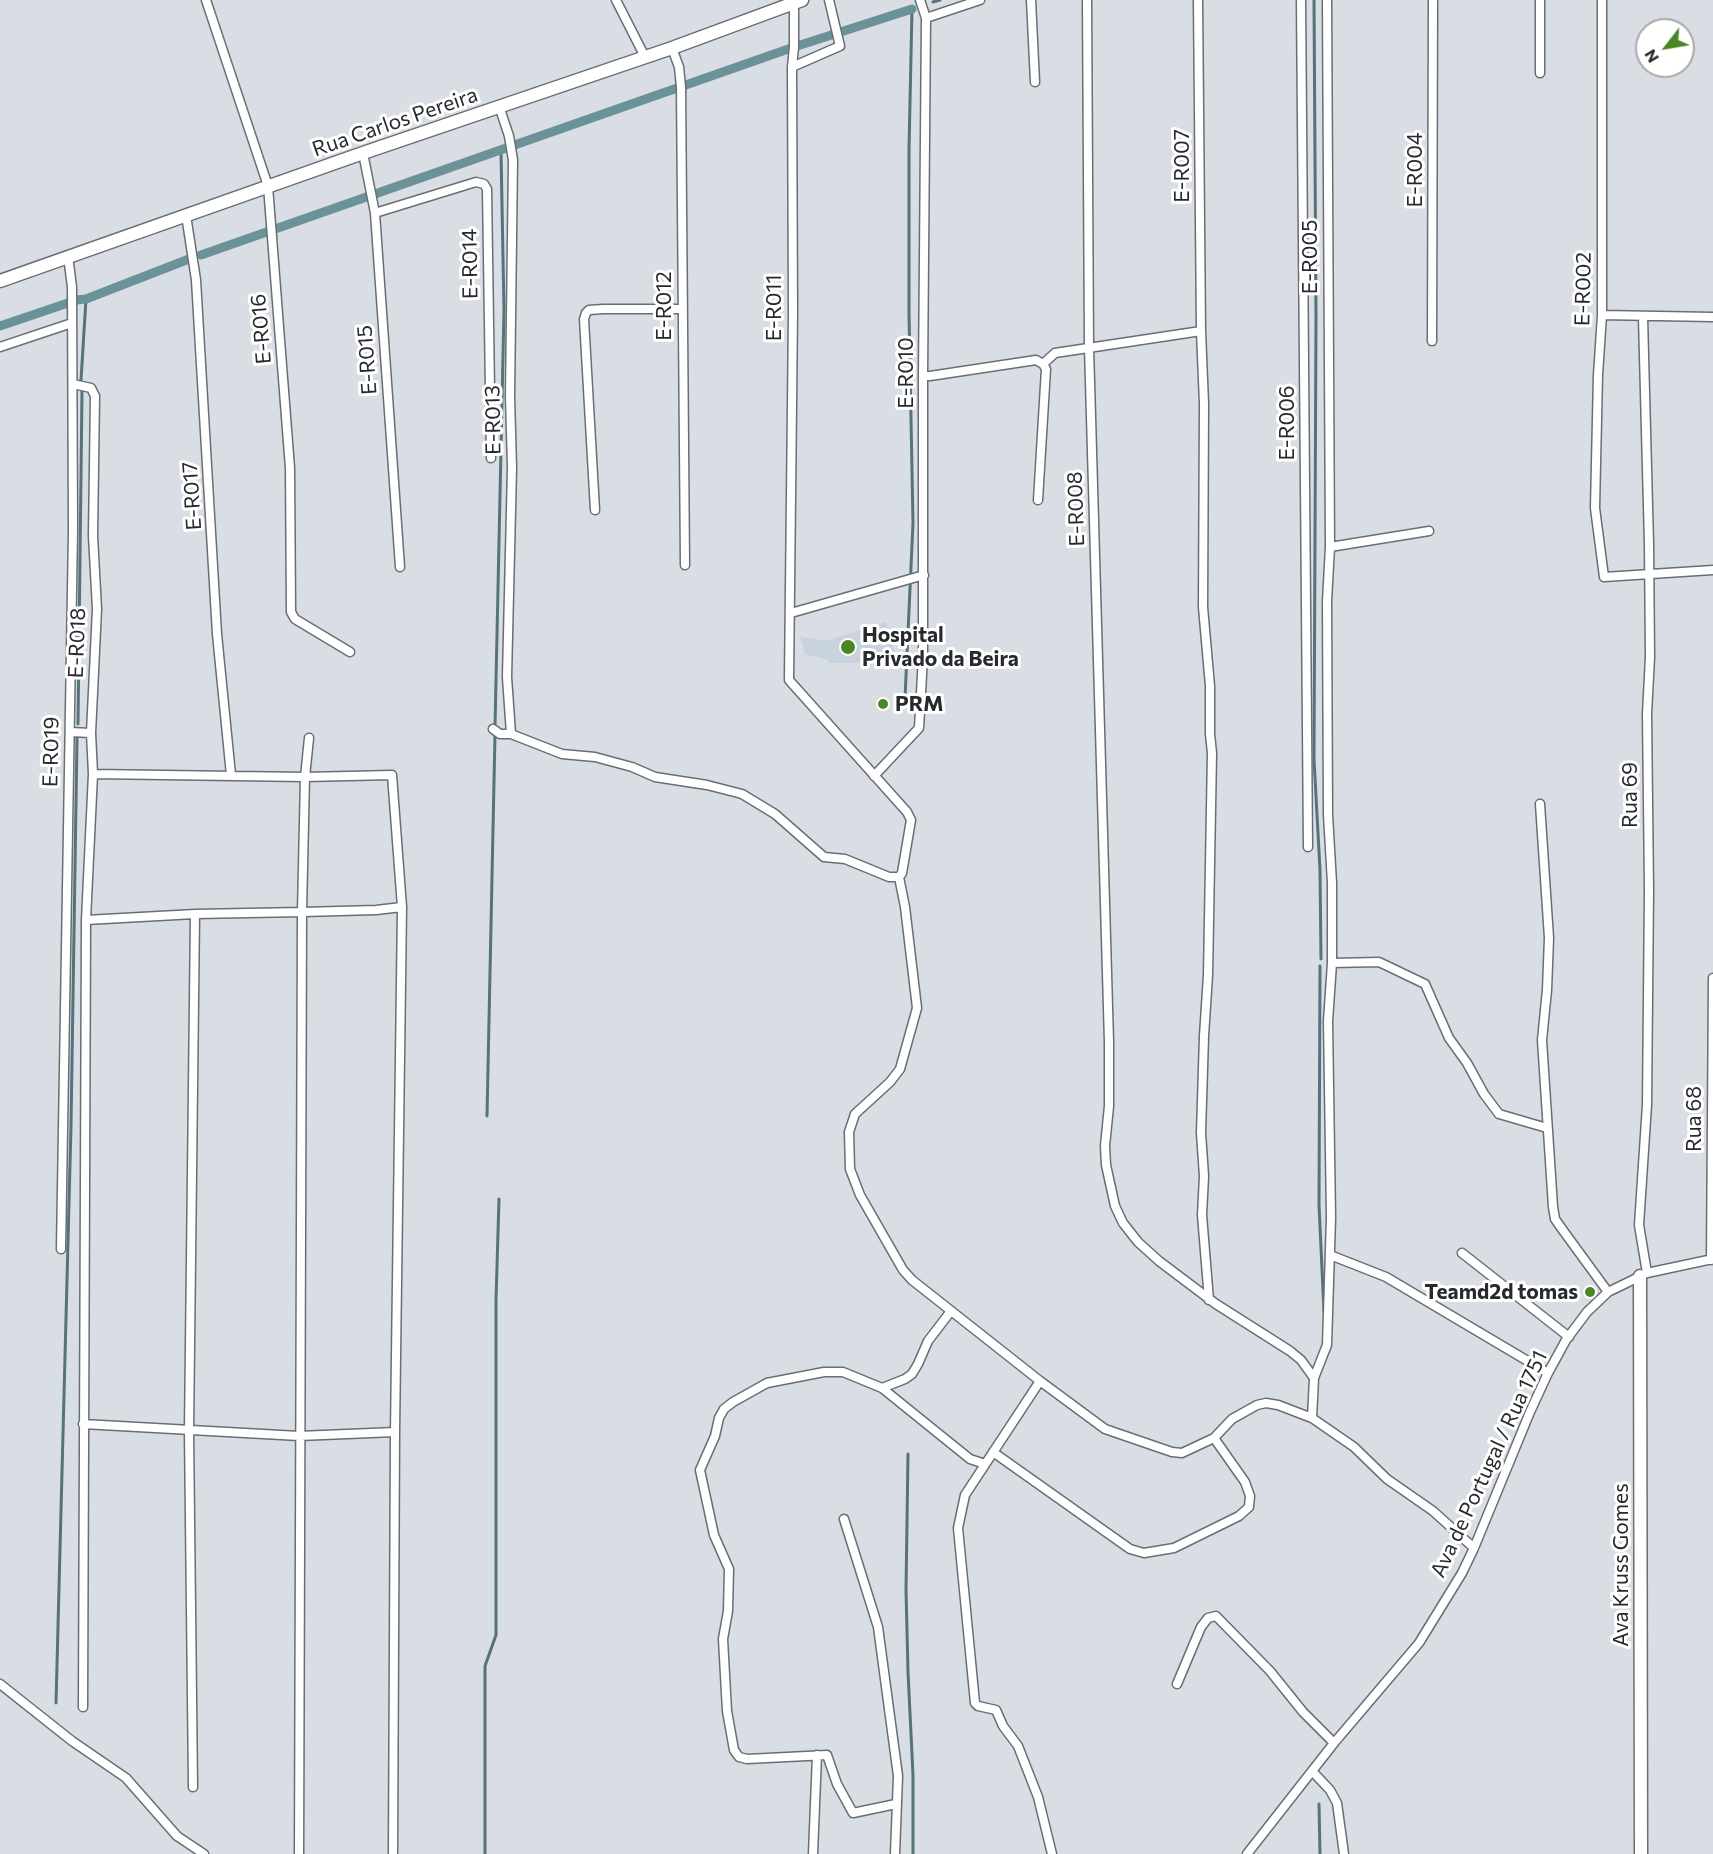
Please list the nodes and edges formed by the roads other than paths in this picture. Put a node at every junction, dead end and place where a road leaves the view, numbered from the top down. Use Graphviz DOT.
graph roads {
  1 [pos="206,0"];
  2 [pos="616,0"];
  3 [pos="829,0"];
  4 [pos="921,0"];
  5 [pos="980,0"];
  6 [pos="1031,0"];
  7 [pos="1087,0"];
  8 [pos="1198,0"];
  9 [pos="1301,0"];
  10 [pos="1327,0"];
  11 [pos="1433,0"];
  12 [pos="1540,0"];
  13 [pos="1602,0"];
  14 [pos="798,2"];
  15 [pos="926,18"];
  16 [pos="672,48"];
  17 [pos="645,57"];
  18 [pos="792,67"];
  19 [pos="1540,73"];
  20 [pos="1035,82"];
  21 [pos="499,106"];
  22 [pos="363,153"];
  23 [pos="268,186"];
  24 [pos="375,213"];
  25 [pos="186,215"];
  26 [pos="68,256"];
  27 [pos="0,281"];
  28 [pos="682,309"];
  29 [pos="1602,315"];
  30 [pos="1643,317"];
  31 [pos="1713,317"];
  32 [pos="72,323"];
  33 [pos="1201,331"];
  34 [pos="1432,341"];
  35 [pos="0,347"];
  36 [pos="1089,347"];
  37 [pos="1043,364"];
  38 [pos="923,376"];
  39 [pos="73,384"];
  40 [pos="491,458"];
  41 [pos="1038,500"];
  42 [pos="595,510"];
  43 [pos="1429,531"];
  44 [pos="1330,548"];
  45 [pos="685,565"];
  46 [pos="400,567"];
  47 [pos="1713,570"];
  48 [pos="924,575"];
  49 [pos="1649,575"];
  50 [pos="791,613"];
  51 [pos="350,652"];
  52 [pos="493,729"];
  53 [pos="69,732"];
  54 [pos="92,732"];
  55 [pos="511,734"];
  56 [pos="309,738"];
  57 [pos="93,774"];
  58 [pos="231,776"];
  59 [pos="874,776"];
  60 [pos="305,777"];
  61 [pos="1540,804"];
  62 [pos="1308,847"];
  63 [pos="898,877"];
  64 [pos="402,907"];
  65 [pos="302,912"];
  66 [pos="195,914"];
  67 [pos="86,920"];
  68 [pos="1332,963"];
  69 [pos="1713,978"];
  70 [pos="1547,1128"];
  71 [pos="61,1249"];
  72 [pos="1462,1253"];
  73 [pos="1330,1254"];
  74 [pos="1712,1260"];
  75 [pos="1643,1274"];
  76 [pos="1608,1292"];
  77 [pos="1209,1299"];
  78 [pos="951,1311"];
  79 [pos="1569,1337"];
  80 [pos="1548,1373"];
  81 [pos="1314,1378"];
  82 [pos="1040,1381"];
  83 [pos="882,1388"];
  84 [pos="1312,1418"];
  85 [pos="83,1424"];
  86 [pos="189,1431"];
  87 [pos="395,1432"];
  88 [pos="299,1436"];
  89 [pos="1214,1438"];
  90 [pos="993,1452"];
  91 [pos="970,1459"];
  92 [pos="985,1464"];
  93 [pos="978,1477"];
  94 [pos="844,1519"];
  95 [pos="1474,1548"];
  96 [pos="0,1684"];
  97 [pos="1177,1684"];
  98 [pos="83,1707"];
  99 [pos="1334,1743"];
  100 [pos="818,1755"];
  101 [pos="1312,1772"];
  102 [pos="193,1787"];
  103 [pos="897,1804"];
  104 [pos="204,1854"];
  105 [pos="299,1854"];
  106 [pos="393,1854"];
  107 [pos="813,1854"];
  108 [pos="895,1854"];
  109 [pos="1052,1854"];
  110 [pos="1247,1854"];
  111 [pos="1344,1854"];
  112 [pos="1641,1854"];
  1 -- 23 [label="street, E-R016"];
  2 -- 17 [label="street"];
  3 -- 18 [label="street"];
  4 -- 15 [label="street, E-R010"];
  5 -- 15 [label="street"];
  6 -- 20 [label="street"];
  7 -- 36 [label="street, E-R008"];
  8 -- 33 [label="street, E-R007"];
  9 -- 62 [label="street, E-R006"];
  10 -- 44 [label="street, E-R005"];
  11 -- 34 [label="street, E-R004"];
  12 -- 19 [label="street"];
  13 -- 29 [label="street, E-R002"];
  14 -- 16 [label="street, Rua Carlos Pereira"];
  14 -- 18 [label="street, E-R011"];
  15 -- 38 [label="street, E-R010"];
  16 -- 17 [label="street, Rua Carlos Pereira"];
  16 -- 28 [label="street, E-R012"];
  17 -- 21 [label="street, Rua Carlos Pereira"];
  18 -- 50 [label="street, E-R011"];
  21 -- 22 [label="street, Rua Carlos Pereira"];
  21 -- 55 [label="street, E-R013"];
  22 -- 23 [label="street, Rua Carlos Pereira"];
  22 -- 24 [label="street, E-R015"];
  23 -- 25 [label="street, Rua Carlos Pereira"];
  23 -- 51 [label="street, E-R016"];
  24 -- 40 [label="street, E-R014"];
  24 -- 46 [label="street, E-R015"];
  25 -- 26 [label="street, Rua Carlos Pereira"];
  25 -- 58 [label="street, E-R017"];
  26 -- 27 [label="street, Rua Carlos Pereira"];
  26 -- 32 [label="street, E-R019"];
  28 -- 42 [label="street"];
  28 -- 45 [label="street, E-R012"];
  29 -- 30 [label="street"];
  29 -- 49 [label="street, E-R002"];
  30 -- 31 [label="street"];
  30 -- 49 [label="street, Rua 69"];
  32 -- 35 [label="street"];
  32 -- 39 [label="street, E-R019"];
  33 -- 36 [label="street"];
  33 -- 77 [label="street, E-R007"];
  36 -- 37 [label="street"];
  36 -- 77 [label="street, E-R008"];
  37 -- 38 [label="street"];
  37 -- 41 [label="street"];
  38 -- 48 [label="street, E-R010"];
  39 -- 53 [label="street, E-R019"];
  39 -- 54 [label="street, E-R018"];
  43 -- 44 [label="street"];
  44 -- 68 [label="street"];
  47 -- 49 [label="street"];
  48 -- 50 [label="street"];
  48 -- 59 [label="street, E-R010"];
  49 -- 75 [label="street, Rua 69"];
  50 -- 59 [label="street, E-R011"];
  52 -- 55 [label="street"];
  53 -- 54 [label="street"];
  53 -- 71 [label="street, E-R019"];
  54 -- 57 [label="street, E-R018"];
  55 -- 63 [label="street"];
  56 -- 60 [label="street"];
  57 -- 58 [label="street"];
  57 -- 67 [label="street, E-R018"];
  58 -- 60 [label="street"];
  59 -- 63 [label="street, E-R011"];
  60 -- 64 [label="street"];
  60 -- 65 [label="street"];
  61 -- 70 [label="street"];
  63 -- 78 [label="street"];
  64 -- 65 [label="street"];
  64 -- 87 [label="street"];
  65 -- 66 [label="street"];
  65 -- 88 [label="street"];
  66 -- 67 [label="street"];
  66 -- 86 [label="street"];
  67 -- 85 [label="street, E-R018"];
  68 -- 70 [label="street"];
  68 -- 73 [label="street"];
  69 -- 74 [label="street, Rua 68"];
  70 -- 76 [label="street"];
  72 -- 79 [label="street"];
  73 -- 80 [label="street"];
  73 -- 81 [label="street"];
  74 -- 75 [label="street, Ava de Portugal / Rua 1751"];
  75 -- 76 [label="street, Ava de Portugal / Rua 1751"];
  75 -- 112 [label="street, Ava Kruss Gomes"];
  76 -- 79 [label="street, Ava de Portugal / Rua 1751"];
  77 -- 81 [label="street, E-R008"];
  78 -- 82 [label="street"];
  78 -- 83 [label="street"];
  79 -- 80 [label="street, Ava de Portugal / Rua 1751"];
  80 -- 95 [label="street, Ava de Portugal / Rua 1751"];
  81 -- 84 [label="street"];
  82 -- 89 [label="street"];
  82 -- 90 [label="street"];
  83 -- 91 [label="street"];
  83 -- 100 [label="street"];
  84 -- 89 [label="street"];
  84 -- 95 [label="street"];
  85 -- 86 [label="street"];
  85 -- 98 [label="street, E-R018"];
  86 -- 88 [label="street"];
  86 -- 102 [label="street"];
  87 -- 88 [label="street"];
  87 -- 106 [label="street"];
  88 -- 105 [label="street"];
  89 -- 90 [label="street"];
  90 -- 92 [label="street"];
  91 -- 92 [label="street"];
  91 -- 93 [label="street"];
  92 -- 93 [label="street"];
  93 -- 109 [label="street"];
  94 -- 103 [label="street"];
  95 -- 99 [label="street, Ava de Portugal / Rua 1751"];
  96 -- 104 [label="street"];
  97 -- 99 [label="street"];
  99 -- 101 [label="street, Ava de Portugal / Rua 1751"];
  100 -- 103 [label="street"];
  100 -- 107 [label="street"];
  101 -- 110 [label="street, Ava de Portugal / Rua 1751"];
  101 -- 111 [label="street"];
  103 -- 108 [label="street"];
}
